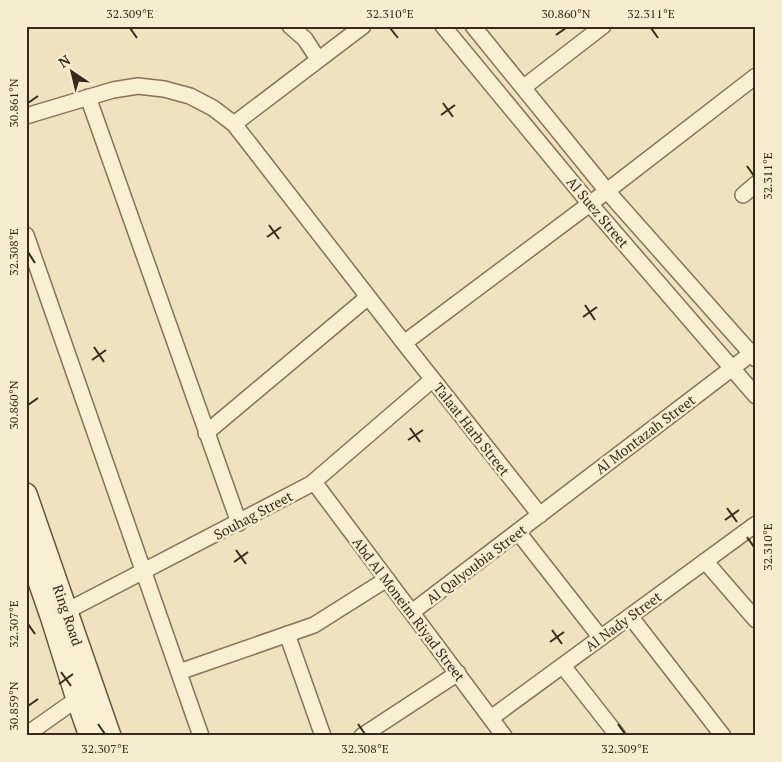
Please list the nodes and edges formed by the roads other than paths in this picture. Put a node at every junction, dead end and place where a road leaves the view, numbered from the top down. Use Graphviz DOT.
graph roads {
  1 [pos="290,26"];
  2 [pos="363,26"];
  3 [pos="443,26"];
  4 [pos="473,26"];
  5 [pos="603,26"];
  6 [pos="318,60"];
  7 [pos="756,76"];
  8 [pos="524,87"];
  9 [pos="88,97"];
  10 [pos="26,116"];
  11 [pos="234,124"];
  12 [pos="756,184"];
  13 [pos="607,191"];
  14 [pos="743,194"];
  15 [pos="590,204"];
  16 [pos="26,234"];
  17 [pos="368,297"];
  18 [pos="404,344"];
  19 [pos="754,354"];
  20 [pos="731,368"];
  21 [pos="432,380"];
  22 [pos="756,396"];
  23 [pos="206,433"];
  24 [pos="314,482"];
  25 [pos="26,494"];
  26 [pos="540,515"];
  27 [pos="239,523"];
  28 [pos="756,524"];
  29 [pos="518,532"];
  30 [pos="26,544"];
  31 [pos="705,561"];
  32 [pos="144,571"];
  33 [pos="387,579"];
  34 [pos="412,612"];
  35 [pos="59,615"];
  36 [pos="630,616"];
  37 [pos="756,620"];
  38 [pos="287,634"];
  39 [pos="601,638"];
  40 [pos="563,666"];
  41 [pos="179,672"];
  42 [pos="458,674"];
  43 [pos="86,695"];
  44 [pos="491,718"];
  45 [pos="26,735"];
  46 [pos="366,735"];
  47 [pos="90,736"];
  48 [pos="110,736"];
  49 [pos="201,736"];
  50 [pos="323,736"];
  51 [pos="504,736"];
  52 [pos="618,736"];
  53 [pos="723,736"];
  1 -- 6 [label="street"];
  2 -- 6 [label="street"];
  3 -- 15 [label="street, Al Suez Street"];
  4 -- 8 [label="street, Al Suez Street"];
  5 -- 8 [label="street"];
  6 -- 11 [label="street"];
  7 -- 13 [label="street"];
  8 -- 13 [label="street, Al Suez Street"];
  9 -- 10 [label="street, Talaat Harb Street"];
  9 -- 11 [label="street, Talaat Harb Street"];
  9 -- 23 [label="street"];
  11 -- 17 [label="street, Talaat Harb Street"];
  12 -- 14 [label="street"];
  13 -- 15 [label="street"];
  13 -- 19 [label="street, Al Suez Street"];
  15 -- 18 [label="street"];
  15 -- 20 [label="street, Al Suez Street"];
  16 -- 32 [label="street"];
  17 -- 18 [label="street, Talaat Harb Street"];
  17 -- 23 [label="street"];
  18 -- 21 [label="street, Talaat Harb Street"];
  19 -- 20 [label="street, Al Montazah Street"];
  20 -- 22 [label="street, Al Suez Street"];
  20 -- 26 [label="street, Al Montazah Street"];
  21 -- 24 [label="street, Souhag Street"];
  21 -- 26 [label="street, Talaat Harb Street"];
  23 -- 27 [label="street"];
  24 -- 27 [label="street, Souhag Street"];
  24 -- 33 [label="street, Abd Al Moneim Riyad Street"];
  25 -- 35 [label="street, Ring Road"];
  26 -- 29 [label="street, Al Qalyoubia Street"];
  27 -- 32 [label="street, Souhag Street"];
  28 -- 31 [label="street, Al Nady Street"];
  29 -- 34 [label="street, Al Qalyoubia Street"];
  29 -- 39 [label="street"];
  30 -- 35 [label="street, Ring Road"];
  31 -- 36 [label="street, Al Nady Street"];
  31 -- 37 [label="street"];
  32 -- 35 [label="street, Souhag Street"];
  32 -- 41 [label="street"];
  33 -- 34 [label="street, Abd Al Moneim Riyad Street"];
  33 -- 38 [label="street"];
  34 -- 42 [label="street, Abd Al Moneim Riyad Street"];
  35 -- 43 [label="street, Ring Road"];
  36 -- 39 [label="street, Al Nady Street"];
  36 -- 53 [label="street"];
  38 -- 41 [label="street"];
  38 -- 50 [label="street"];
  39 -- 40 [label="street, Al Nady Street"];
  40 -- 44 [label="street, Al Nady Street"];
  40 -- 52 [label="street"];
  41 -- 49 [label="street"];
  42 -- 44 [label="street, Abd Al Moneim Riyad Street"];
  42 -- 46 [label="street"];
  43 -- 45 [label="street"];
  43 -- 47 [label="street, Ring Road"];
  43 -- 48 [label="street, Ring Road"];
  44 -- 51 [label="street, Abd Al Moneim Riyad Street"];
}
